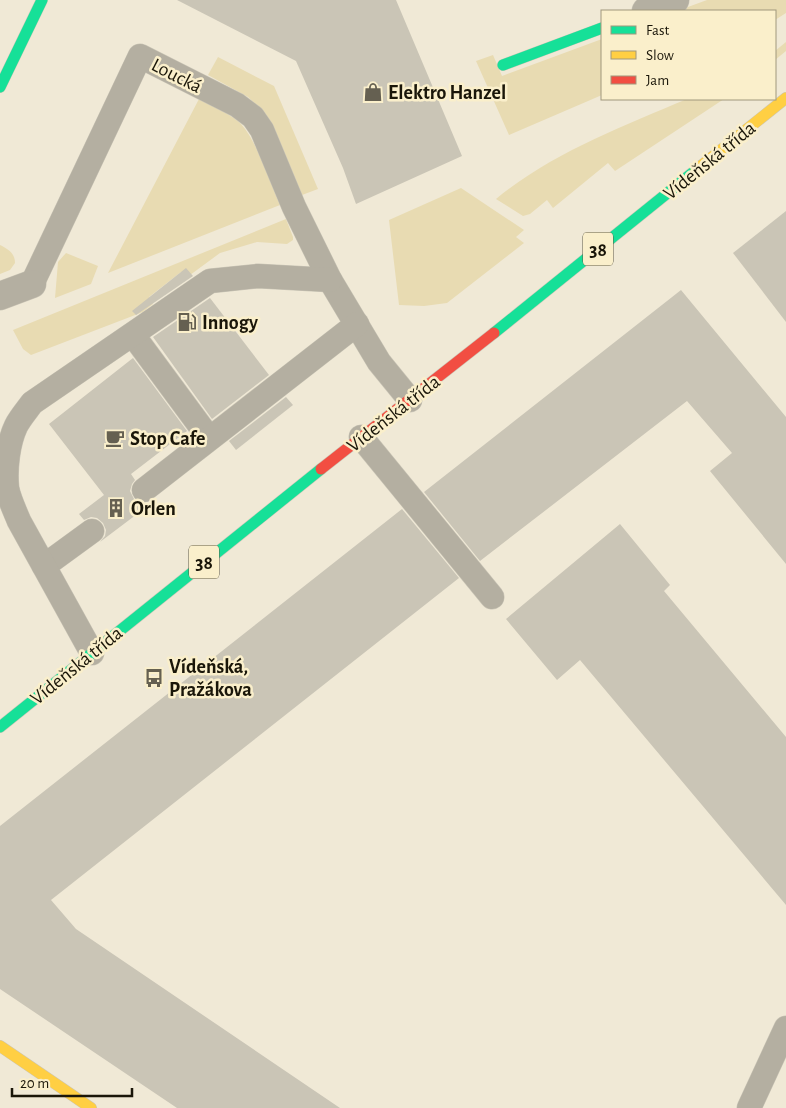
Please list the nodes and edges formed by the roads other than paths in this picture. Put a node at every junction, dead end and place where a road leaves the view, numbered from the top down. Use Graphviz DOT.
graph roads {
  1 [pos="42,0"];
  2 [pos="675,0"];
  3 [pos="649,10"];
  4 [pos="601,28"];
  5 [pos="503,66"];
  6 [pos="0,87"];
  7 [pos="786,98"];
  8 [pos="330,280"];
  9 [pos="32,284"];
  10 [pos="0,296"];
  11 [pos="357,324"];
  12 [pos="133,335"];
  13 [pos="410,400"];
  14 [pos="361,437"];
  15 [pos="209,438"];
  16 [pos="144,490"];
  17 [pos="92,531"];
  18 [pos="44,566"];
  19 [pos="492,597"];
  20 [pos="92,652"];
  21 [pos="0,727"];
  22 [pos="786,1028"];
  23 [pos="0,1046"];
  24 [pos="91,1108"];
  25 [pos="749,1108"];
  1 -- 6 [label="main road"];
  2 -- 3 [label="street"];
  4 -- 5 [label="main road"];
  7 -- 13 [label="main road, Vídeňská třída / 38"];
  8 -- 9 [label="lane, Loucká"];
  8 -- 11 [label="lane, Loucká"];
  8 -- 12 [label="lane"];
  9 -- 10 [label="street, Loucká"];
  11 -- 13 [label="lane, Loucká"];
  11 -- 15 [label="lane"];
  12 -- 15 [label="lane"];
  12 -- 18 [label="lane"];
  13 -- 14 [label="main road, Vídeňská třída / 38"];
  14 -- 19 [label="lane"];
  14 -- 20 [label="main road, Vídeňská třída / 38"];
  15 -- 16 [label="lane"];
  17 -- 18 [label="lane"];
  18 -- 20 [label="lane"];
  20 -- 21 [label="main road, Vídeňská třída / 38"];
  22 -- 25 [label="lane"];
  23 -- 24 [label="main road"];
}
